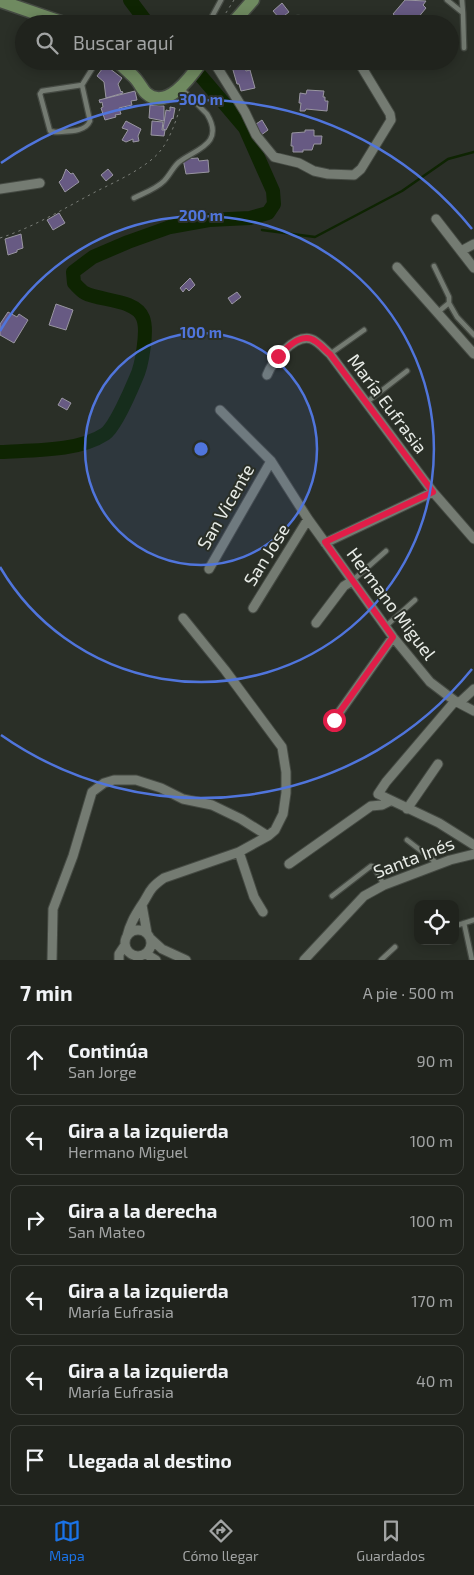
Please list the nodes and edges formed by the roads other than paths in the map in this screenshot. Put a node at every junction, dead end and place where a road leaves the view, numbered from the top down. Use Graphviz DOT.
graph roads {
  1 [pos="0,0"];
  2 [pos="221,0"];
  3 [pos="252,0"];
  4 [pos="447,0"];
  5 [pos="462,0"];
  6 [pos="463,13"];
  7 [pos="41,15"];
  8 [pos="213,15"];
  9 [pos="240,15"];
  10 [pos="464,48"];
  11 [pos="91,70"];
  12 [pos="127,70"];
  13 [pos="195,70"];
  14 [pos="218,70"];
  15 [pos="363,70"];
  16 [pos="82,85"];
  17 [pos="184,85"];
  18 [pos="40,183"];
  19 [pos="0,189"];
  20 [pos="134,198"];
  21 [pos="436,220"];
  22 [pos="474,244"];
  23 [pos="461,251"];
  24 [pos="434,266"];
  25 [pos="398,267"];
  26 [pos="474,268"];
  27 [pos="449,304"];
  28 [pos="438,312"];
  29 [pos="364,330"];
  30 [pos="474,335"];
  31 [pos="330,354"];
  32 [pos="474,354"];
  33 [pos="407,371"];
  34 [pos="266,375"];
  35 [pos="366,403"];
  36 [pos="220,410"];
  37 [pos="271,461"];
  38 [pos="433,492"];
  39 [pos="308,519"];
  40 [pos="474,539"];
  41 [pos="325,542"];
  42 [pos="386,551"];
  43 [pos="209,569"];
  44 [pos="352,581"];
  45 [pos="415,600"];
  46 [pos="253,608"];
  47 [pos="182,618"];
  48 [pos="316,623"];
  49 [pos="386,626"];
  50 [pos="393,637"];
  51 [pos="474,689"];
  52 [pos="457,702"];
  53 [pos="474,711"];
  54 [pos="334,720"];
  55 [pos="438,764"];
  56 [pos="390,801"];
  57 [pos="407,809"];
  58 [pos="268,836"];
  59 [pos="407,840"];
  60 [pos="474,845"];
  61 [pos="239,852"];
  62 [pos="474,854"];
  63 [pos="289,864"];
  64 [pos="438,864"];
  65 [pos="384,884"];
  66 [pos="332,896"];
  67 [pos="142,905"];
  68 [pos="262,912"];
  69 [pos="474,920"];
  70 [pos="464,923"];
  71 [pos="459,925"];
  72 [pos="149,936"];
  73 [pos="126,940"];
  74 [pos="395,947"];
  75 [pos="140,957"];
  76 [pos="302,959"];
  77 [pos="52,960"];
  78 [pos="119,960"];
  79 [pos="156,960"];
  80 [pos="186,960"];
  81 [pos="381,960"];
  82 [pos="472,960"];
  1 -- 7 [label="street"];
  2 -- 8 [label="lane"];
  3 -- 9 [label="street"];
  4 -- 6 [label="lane"];
  5 -- 6 [label="lane"];
  6 -- 10 [label="lane"];
  11 -- 16 [label="lane"];
  12 -- 17 [label="street"];
  13 -- 17 [label="street"];
  14 -- 15 [label="street"];
  16 -- 16 [label="lane"];
  17 -- 20 [label="lane"];
  18 -- 19 [label="street"];
  21 -- 23 [label="street"];
  22 -- 23 [label="street"];
  23 -- 26 [label="street"];
  24 -- 27 [label="lane"];
  25 -- 28 [label="street"];
  27 -- 28 [label="lane"];
  27 -- 30 [label="lane"];
  28 -- 32 [label="street"];
  29 -- 31 [label="lane"];
  31 -- 34 [label="street, María Eufrasia"];
  31 -- 35 [label="street, María Eufrasia"];
  33 -- 35 [label="lane"];
  35 -- 38 [label="street, María Eufrasia"];
  36 -- 37 [label="street, Hermano Miguel"];
  37 -- 39 [label="street, Hermano Miguel"];
  37 -- 43 [label="street, San Vicente"];
  38 -- 40 [label="street, María Eufrasia"];
  38 -- 41 [label="street"];
  39 -- 41 [label="street, Hermano Miguel"];
  39 -- 46 [label="street, San Jose"];
  41 -- 44 [label="street, Hermano Miguel"];
  42 -- 44 [label="lane"];
  44 -- 48 [label="street"];
  44 -- 49 [label="street, Hermano Miguel"];
  45 -- 49 [label="lane"];
  47 -- 58 [label="street"];
  49 -- 50 [label="street, Hermano Miguel"];
  50 -- 52 [label="street, Hermano Miguel"];
  50 -- 54 [label="street"];
  51 -- 52 [label="street"];
  52 -- 53 [label="street, Hermano Miguel"];
  52 -- 56 [label="street"];
  55 -- 57 [label="street"];
  56 -- 57 [label="street"];
  56 -- 63 [label="street"];
  57 -- 60 [label="street"];
  58 -- 61 [label="street"];
  58 -- 77 [label="street"];
  59 -- 64 [label="lane"];
  61 -- 67 [label="street"];
  61 -- 68 [label="street"];
  62 -- 64 [label="street, Santa Inés"];
  64 -- 65 [label="street, Santa Inés"];
  65 -- 66 [label="lane"];
  65 -- 76 [label="street, Santa Inés"];
  67 -- 72 [label="street"];
  67 -- 73 [label="street"];
  69 -- 70 [label="lane"];
  70 -- 71 [label="lane"];
  70 -- 82 [label="lane"];
  72 -- 73 [label="street"];
  72 -- 75 [label="street"];
  72 -- 80 [label="street"];
  73 -- 75 [label="street"];
  73 -- 78 [label="street"];
  74 -- 81 [label="lane"];
  75 -- 79 [label="street"];
}
